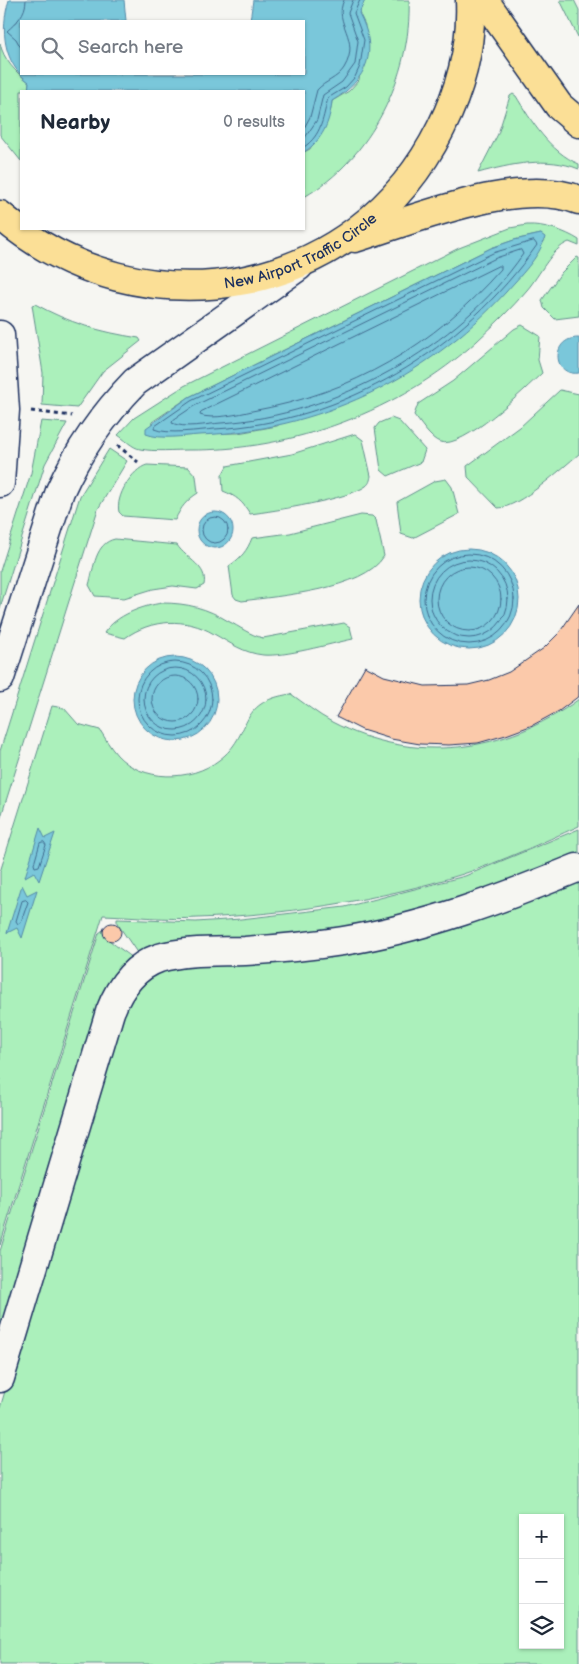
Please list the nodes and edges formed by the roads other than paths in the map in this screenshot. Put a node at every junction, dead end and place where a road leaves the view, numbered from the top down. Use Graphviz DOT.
graph roads {
  1 [pos="470,0"];
  2 [pos="484,0"];
  3 [pos="579,123"];
  4 [pos="579,200"];
  5 [pos="0,215"];
  6 [pos="339,243"];
  7 [pos="309,259"];
  8 [pos="0,335"];
  9 [pos="0,483"];
  10 [pos="0,678"];
  11 [pos="577,868"];
  12 [pos="0,1378"];
  1 -- 6 [label="main road, New Airport Traffic Circle"];
  2 -- 3 [label="main road"];
  4 -- 6 [label="main road"];
  5 -- 7 [label="main road, New Airport Traffic Circle"];
  6 -- 7 [label="main road, New Airport Traffic Circle"];
  7 -- 10 [label="street"];
  8 -- 9 [label="street"];
  11 -- 12 [label="street"];
}
